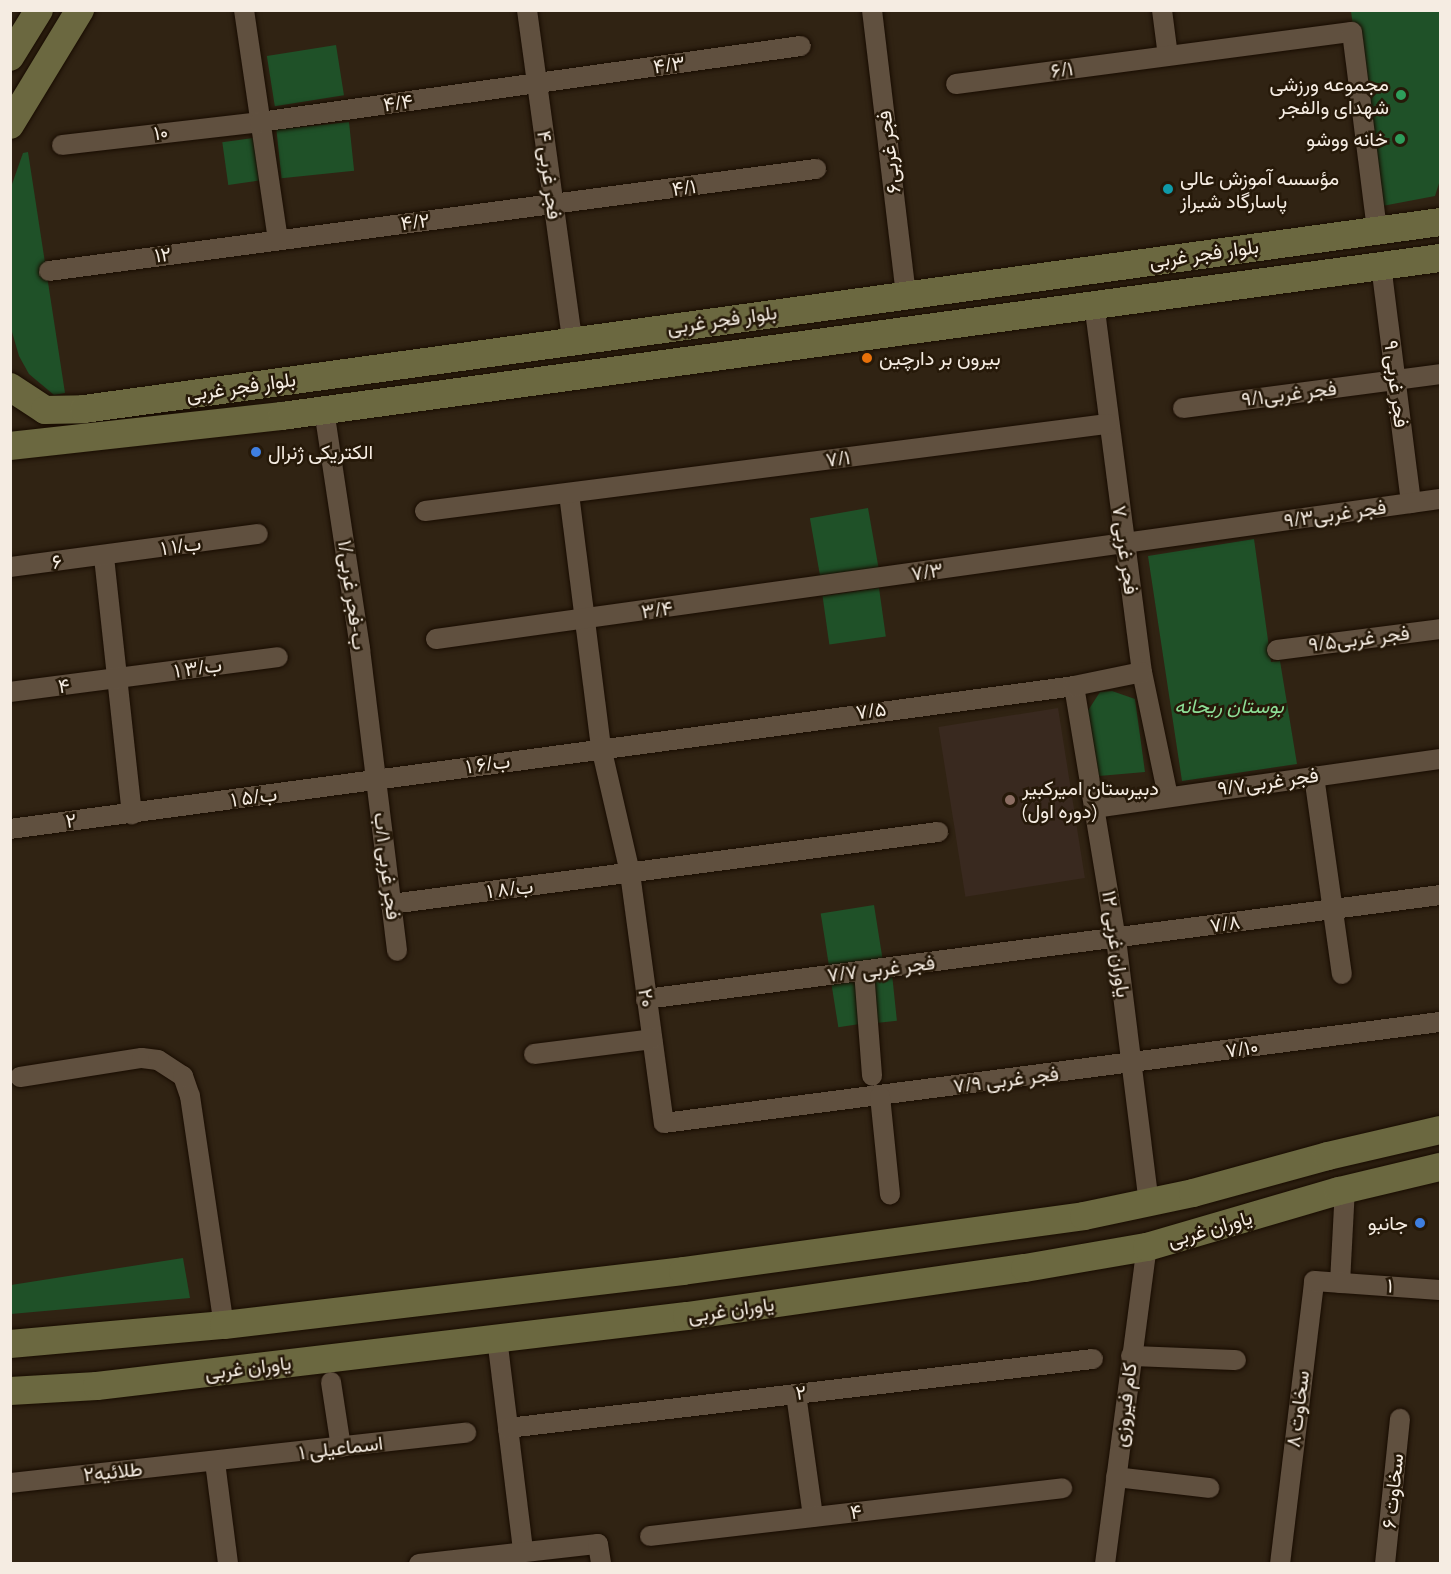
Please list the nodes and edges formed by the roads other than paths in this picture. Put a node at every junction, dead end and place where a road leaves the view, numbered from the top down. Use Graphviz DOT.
graph roads {
  1 [pos="39,10"];
  2 [pos="80,10"];
  3 [pos="244,10"];
  4 [pos="527,10"];
  5 [pos="872,10"];
  6 [pos="1162,10"];
  7 [pos="801,46"];
  8 [pos="1168,56"];
  9 [pos="10,57"];
  10 [pos="537,83"];
  11 [pos="956,84"];
  12 [pos="260,122"];
  13 [pos="10,125"];
  14 [pos="62,145"];
  15 [pos="816,169"];
  16 [pos="553,206"];
  17 [pos="1440,222"];
  18 [pos="1377,230"];
  19 [pos="278,239"];
  20 [pos="1243,249"];
  21 [pos="1440,258"];
  22 [pos="1381,265"];
  23 [pos="49,271"];
  24 [pos="1248,283"];
  25 [pos="906,294"];
  26 [pos="1094,303"];
  27 [pos="572,339"];
  28 [pos="1440,374"];
  29 [pos="1395,380"];
  30 [pos="10,387"];
  31 [pos="1183,408"];
  32 [pos="45,410"];
  33 [pos="324,410"];
  34 [pos="1107,424"];
  35 [pos="50,442"];
  36 [pos="10,446"];
  37 [pos="569,494"];
  38 [pos="1440,499"];
  39 [pos="1411,503"];
  40 [pos="425,511"];
  41 [pos="258,534"];
  42 [pos="1125,543"];
  43 [pos="104,557"];
  44 [pos="10,567"];
  45 [pos="729,600"];
  46 [pos="585,620"];
  47 [pos="1440,629"];
  48 [pos="436,639"];
  49 [pos="1277,650"];
  50 [pos="278,657"];
  51 [pos="1142,672"];
  52 [pos="117,680"];
  53 [pos="1074,686"];
  54 [pos="10,692"];
  55 [pos="600,747"];
  56 [pos="1440,759"];
  57 [pos="1314,776"];
  58 [pos="376,780"];
  59 [pos="1168,796"];
  60 [pos="1095,808"];
  61 [pos="132,814"];
  62 [pos="10,829"];
  63 [pos="938,832"];
  64 [pos="630,873"];
  65 [pos="1440,895"];
  66 [pos="391,904"];
  67 [pos="1335,910"];
  68 [pos="1116,939"];
  69 [pos="398,951"];
  70 [pos="864,971"];
  71 [pos="1342,974"];
  72 [pos="646,999"];
  73 [pos="1440,1022"];
  74 [pos="652,1039"];
  75 [pos="534,1054"];
  76 [pos="1133,1064"];
  77 [pos="872,1076"];
  78 [pos="20,1077"];
  79 [pos="880,1096"];
  80 [pos="663,1123"];
  81 [pos="1440,1130"];
  82 [pos="1440,1167"];
  83 [pos="1345,1189"];
  84 [pos="890,1194"];
  85 [pos="1149,1203"];
  86 [pos="1147,1247"];
  87 [pos="1340,1282"];
  88 [pos="1440,1290"];
  89 [pos="387,1306"];
  90 [pos="224,1325"];
  91 [pos="497,1338"];
  92 [pos="10,1344"];
  93 [pos="394,1351"];
  94 [pos="1131,1356"];
  95 [pos="1093,1359"];
  96 [pos="1236,1360"];
  97 [pos="331,1382"];
  98 [pos="10,1391"];
  99 [pos="796,1394"];
  100 [pos="1400,1419"];
  101 [pos="508,1428"];
  102 [pos="466,1433"];
  103 [pos="341,1448"];
  104 [pos="215,1462"];
  105 [pos="1116,1477"];
  106 [pos="10,1483"];
  107 [pos="1062,1488"];
  108 [pos="1209,1488"];
  109 [pos="813,1517"];
  110 [pos="650,1536"];
  111 [pos="523,1551"];
  112 [pos="445,1562"];
  113 [pos="228,1563"];
  114 [pos="419,1563"];
  115 [pos="601,1563"];
  116 [pos="1105,1563"];
  117 [pos="1280,1563"];
  118 [pos="1385,1563"];
  1 -- 9 [label="main road"];
  2 -- 13 [label="main road"];
  3 -- 12 [label="street"];
  4 -- 10 [label="street, ۴ فجر غربی"];
  5 -- 25 [label="street, فجر غربی۶"];
  6 -- 8 [label="street"];
  7 -- 10 [label="street, ۴/۳"];
  8 -- 11 [label="street, ۶/۱"];
  8 -- 18 [label="street, ۶/۱"];
  10 -- 12 [label="street, ۴/۴"];
  10 -- 16 [label="street, ۴ فجر غربی"];
  12 -- 14 [label="street, ۱۰"];
  12 -- 19 [label="street"];
  15 -- 16 [label="street, ۴/۱"];
  16 -- 19 [label="street, ۴/۲"];
  16 -- 27 [label="street, ۴ فجر غربی"];
  17 -- 18 [label="main road, بلوار فجر غربی"];
  18 -- 20 [label="main road, بلوار فجر غربی"];
  19 -- 23 [label="street, ۱۲"];
  20 -- 24 [label="main road"];
  20 -- 25 [label="main road, بلوار فجر غربی"];
  21 -- 22 [label="main road, بلوار فجر غربی"];
  22 -- 24 [label="main road, بلوار فجر غربی"];
  22 -- 29 [label="street, ۹ فجر غربی"];
  24 -- 26 [label="main road, بلوار فجر غربی"];
  25 -- 27 [label="main road, بلوار فجر غربی"];
  26 -- 33 [label="main road, بلوار فجر غربی"];
  26 -- 34 [label="street, ۷ فجر غربی"];
  27 -- 32 [label="main road, بلوار فجر غربی"];
  28 -- 29 [label="street, فجر غربی۹/۱"];
  29 -- 31 [label="street, فجر غربی۹/۱"];
  29 -- 39 [label="street, ۹ فجر غربی"];
  30 -- 32 [label="main road"];
  32 -- 35 [label="main road"];
  33 -- 35 [label="main road, بلوار فجر غربی"];
  33 -- 58 [label="street, ۱/ب-فجر غربی"];
  34 -- 37 [label="street, ۷/۱"];
  34 -- 42 [label="street, ۷ فجر غربی"];
  35 -- 36 [label="main road, بلوار فجر غربی"];
  37 -- 40 [label="street, ۷/۱"];
  37 -- 46 [label="street, ۲۰"];
  38 -- 39 [label="street, فجر غربی۹/۳"];
  39 -- 42 [label="street, فجر غربی۹/۳"];
  41 -- 43 [label="street, ۱ ب/۱"];
  42 -- 45 [label="street, ۷/۳"];
  42 -- 51 [label="street, ۷ فجر غربی"];
  43 -- 44 [label="street, ۶"];
  43 -- 52 [label="street"];
  45 -- 46 [label="street, ۳/۴"];
  46 -- 48 [label="street, ۳/۴"];
  46 -- 55 [label="street, ۲۰"];
  47 -- 49 [label="street, فجر غربی۹/۵"];
  50 -- 52 [label="street, ۱ ب/۳"];
  51 -- 53 [label="street, ۷/۵"];
  51 -- 59 [label="street, ۷ فجر غربی"];
  52 -- 54 [label="street, ۴"];
  52 -- 61 [label="street"];
  53 -- 55 [label="street, ۷/۵"];
  53 -- 60 [label="street, ۱۲ یاوران غربی"];
  55 -- 58 [label="street, ۱ ب/۶"];
  55 -- 64 [label="street, ۲۰"];
  56 -- 57 [label="street, فجر غربی۹/۷"];
  57 -- 59 [label="street, فجر غربی۹/۷"];
  57 -- 67 [label="street"];
  58 -- 61 [label="street, ۱ ب/۵"];
  58 -- 66 [label="street, فجر غربی ۱/ب"];
  59 -- 60 [label="street, فجر غربی۹/۷"];
  60 -- 68 [label="street, ۱۲ یاوران غربی"];
  61 -- 62 [label="street, ۲"];
  63 -- 64 [label="street, ۱ ب/۸"];
  64 -- 66 [label="street, ۱ ب/۸"];
  64 -- 72 [label="street, ۲۰"];
  65 -- 67 [label="street, ۷/۸"];
  66 -- 69 [label="street, فجر غربی ۱/ب"];
  67 -- 68 [label="street, ۷/۸"];
  67 -- 71 [label="street"];
  68 -- 70 [label="street, ۷/۷ فجر غربی"];
  68 -- 76 [label="street, ۱۲ یاوران غربی"];
  70 -- 72 [label="street, ۷/۷ فجر غربی"];
  70 -- 77 [label="street"];
  72 -- 74 [label="street, ۲۰"];
  73 -- 76 [label="street, ۷/۱۰"];
  74 -- 75 [label="street"];
  74 -- 80 [label="street, ۲۰"];
  76 -- 79 [label="street, ۷/۹ فجر غربی"];
  76 -- 85 [label="street, ۱۲ یاوران غربی"];
  78 -- 90 [label="street"];
  79 -- 80 [label="street, ۷/۹ فجر غربی"];
  79 -- 84 [label="street"];
  81 -- 85 [label="main road, یاوران غربی"];
  82 -- 83 [label="main road, یاوران غربی"];
  83 -- 86 [label="main road, یاوران غربی"];
  83 -- 87 [label="street"];
  85 -- 89 [label="main road, یاوران غربی"];
  86 -- 91 [label="main road, یاوران غربی"];
  86 -- 94 [label="street, کام فیروزی"];
  87 -- 88 [label="street, ۱"];
  87 -- 117 [label="street, سخاوت ۸"];
  89 -- 90 [label="main road, یاوران غربی"];
  89 -- 93 [label="main road"];
  90 -- 92 [label="main road, یاوران غربی"];
  91 -- 93 [label="main road, یاوران غربی"];
  91 -- 101 [label="street"];
  93 -- 98 [label="main road, یاوران غربی"];
  94 -- 96 [label="street"];
  94 -- 105 [label="street, کام فیروزی"];
  95 -- 99 [label="street, ۲"];
  97 -- 103 [label="street"];
  99 -- 101 [label="street, ۲"];
  99 -- 109 [label="street"];
  100 -- 118 [label="street, سخاوت ۶"];
  101 -- 111 [label="street"];
  102 -- 103 [label="street, اسماعیلی ۱"];
  103 -- 104 [label="street, اسماعیلی ۱"];
  104 -- 106 [label="street, طلائیه۲"];
  104 -- 113 [label="street"];
  105 -- 108 [label="street"];
  105 -- 116 [label="street, کام فیروزی"];
  107 -- 109 [label="street, ۴"];
  109 -- 110 [label="street, ۴"];
  111 -- 112 [label="street"];
  111 -- 115 [label="street"];
  112 -- 114 [label="street"];
}
